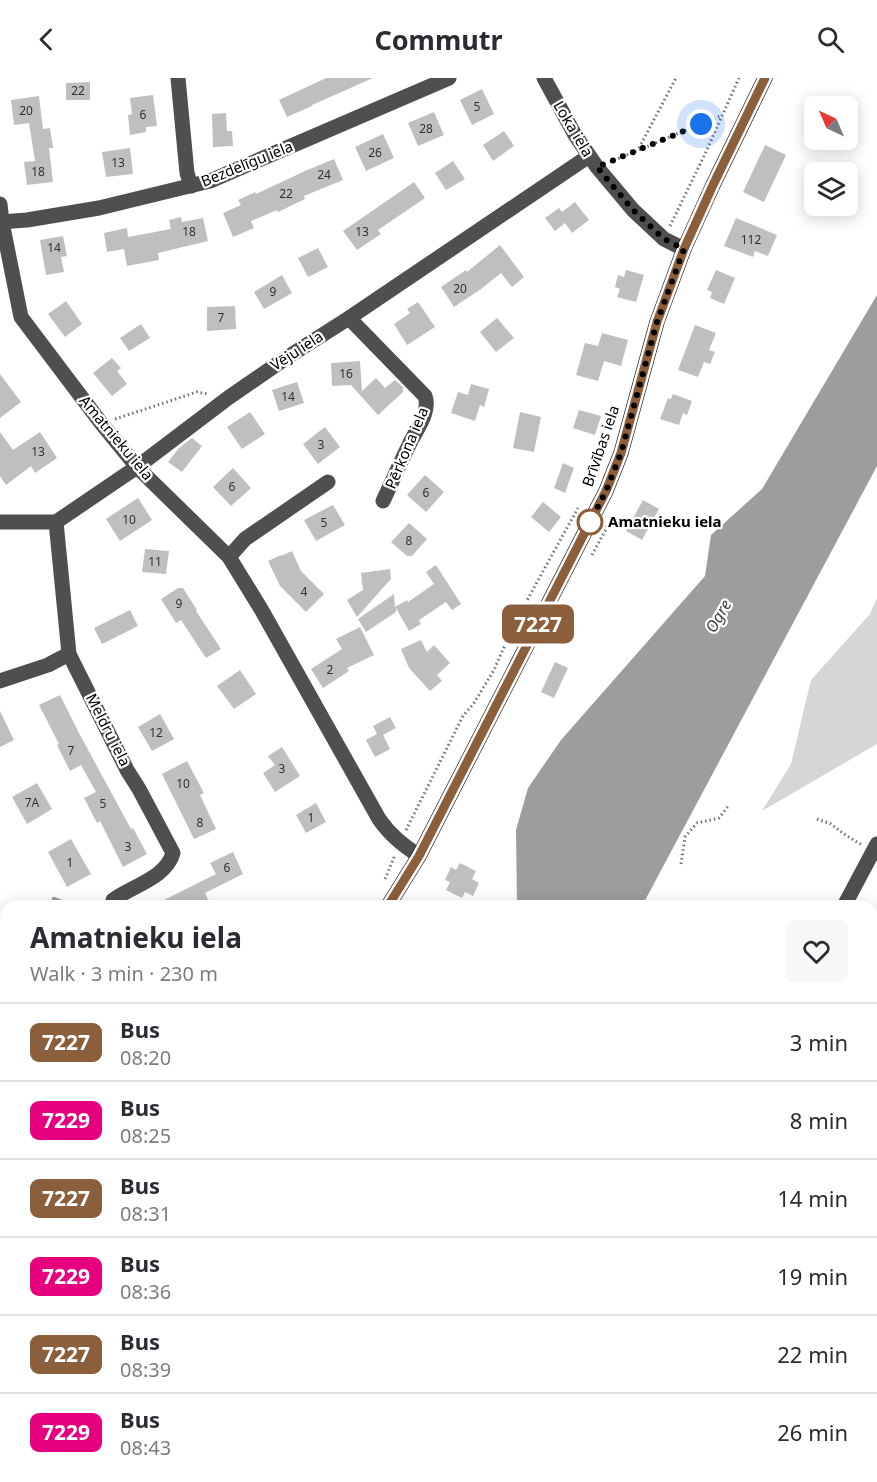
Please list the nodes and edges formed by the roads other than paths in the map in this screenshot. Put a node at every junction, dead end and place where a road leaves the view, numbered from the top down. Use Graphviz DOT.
graph roads {
  1 [pos="178,78"];
  2 [pos="449,78"];
  3 [pos="544,78"];
  4 [pos="765,78"];
  5 [pos="593,162"];
  6 [pos="191,186"];
  7 [pos="0,204"];
  8 [pos="1,222"];
  9 [pos="684,249"];
  10 [pos="349,318"];
  11 [pos="137,468"];
  12 [pos="328,482"];
  13 [pos="383,501"];
  14 [pos="0,522"];
  15 [pos="56,522"];
  16 [pos="229,556"];
  17 [pos="69,654"];
  18 [pos="0,681"];
  19 [pos="875,849"];
  20 [pos="419,856"];
  21 [pos="113,900"];
  22 [pos="392,900"];
  23 [pos="847,900"];
  1 -- 6 [label="street"];
  2 -- 6 [label="street, Bezdelīgu iela"];
  3 -- 5 [label="street, Loka iela"];
  4 -- 9 [label="main road, Brīvības iela"];
  5 -- 9 [label="street, Loka iela"];
  5 -- 10 [label="street, Vēju iela"];
  6 -- 8 [label="street, Bezdelīgu iela"];
  7 -- 8 [label="street, Amatnieku iela"];
  8 -- 11 [label="street, Amatnieku iela"];
  9 -- 20 [label="main road, Brīvības iela"];
  10 -- 11 [label="street, Vēju iela"];
  10 -- 13 [label="street, Pērkona iela"];
  11 -- 15 [label="street, Vēju iela"];
  11 -- 16 [label="street, Amatnieku iela"];
  12 -- 16 [label="street"];
  14 -- 15 [label="street"];
  15 -- 17 [label="street, Meldru iela"];
  16 -- 20 [label="street, Amatnieku iela"];
  17 -- 18 [label="street"];
  17 -- 21 [label="street, Meldru iela"];
  19 -- 23 [label="street"];
  20 -- 22 [label="main road, Brīvības iela"];
}
